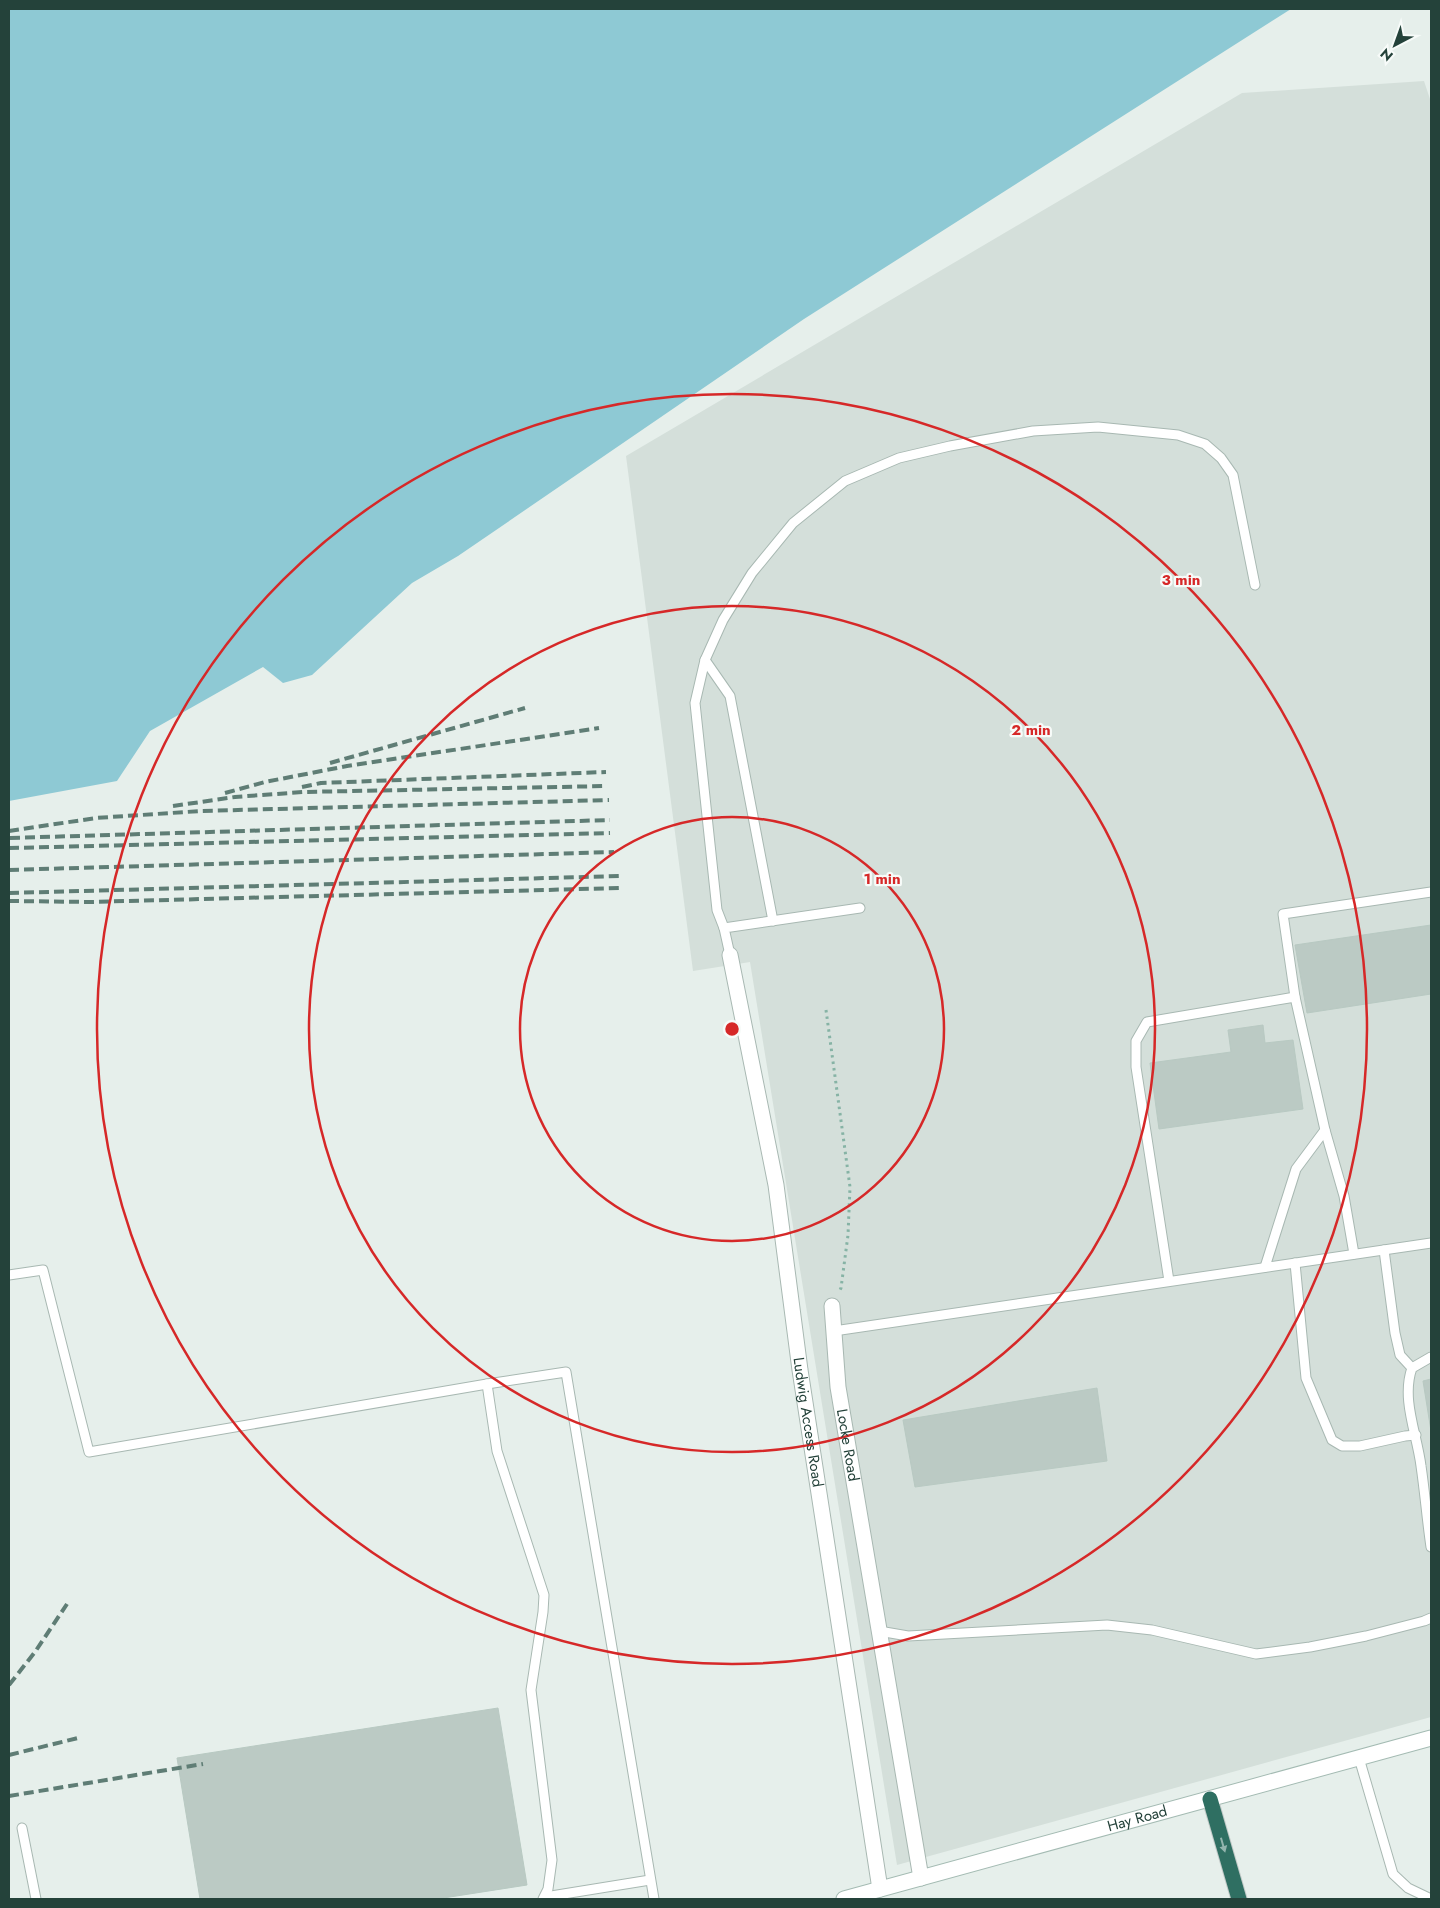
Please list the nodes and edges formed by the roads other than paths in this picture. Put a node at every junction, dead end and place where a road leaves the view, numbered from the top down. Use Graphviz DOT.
graph roads {
  1 [pos="1255,585"];
  2 [pos="705,660"];
  3 [pos="1431,892"];
  4 [pos="860,908"];
  5 [pos="774,921"];
  6 [pos="724,928"];
  7 [pos="730,955"];
  8 [pos="1295,997"];
  9 [pos="1325,1130"];
  10 [pos="1431,1243"];
  11 [pos="1384,1250"];
  12 [pos="1354,1254"];
  13 [pos="1294,1263"];
  14 [pos="1265,1267"];
  15 [pos="9,1274"];
  16 [pos="1169,1281"];
  17 [pos="832,1306"];
  18 [pos="834,1330"];
  19 [pos="1431,1357"];
  20 [pos="1412,1368"];
  21 [pos="487,1384"];
  22 [pos="1416,1435"];
  23 [pos="1431,1547"];
  24 [pos="1431,1618"];
  25 [pos="879,1631"];
  26 [pos="1431,1738"];
  27 [pos="1359,1758"];
  28 [pos="1210,1799"];
  29 [pos="22,1828"];
  30 [pos="921,1878"];
  31 [pos="650,1880"];
  32 [pos="880,1889"];
  33 [pos="544,1898"];
  34 [pos="36,1899"];
  35 [pos="654,1899"];
  36 [pos="844,1899"];
  37 [pos="1239,1899"];
  38 [pos="1431,1899"];
  1 -- 2 [label="lane"];
  2 -- 5 [label="lane"];
  2 -- 6 [label="lane"];
  3 -- 8 [label="lane"];
  4 -- 5 [label="lane"];
  5 -- 6 [label="lane"];
  6 -- 7 [label="lane"];
  7 -- 32 [label="street, Ludwig Access Road"];
  8 -- 9 [label="lane"];
  8 -- 16 [label="lane"];
  9 -- 12 [label="lane"];
  9 -- 14 [label="lane"];
  10 -- 11 [label="lane"];
  11 -- 12 [label="lane"];
  11 -- 20 [label="lane"];
  12 -- 13 [label="lane"];
  13 -- 14 [label="lane"];
  13 -- 22 [label="lane"];
  14 -- 16 [label="lane"];
  15 -- 21 [label="lane"];
  16 -- 18 [label="lane"];
  17 -- 18 [label="street, Locke Road"];
  18 -- 25 [label="street, Locke Road"];
  19 -- 20 [label="lane"];
  20 -- 22 [label="lane"];
  21 -- 31 [label="lane"];
  21 -- 33 [label="lane"];
  22 -- 23 [label="lane"];
  24 -- 25 [label="lane"];
  25 -- 30 [label="street, Locke Road"];
  26 -- 27 [label="street, Hay Road"];
  27 -- 28 [label="street, Hay Road"];
  27 -- 38 [label="lane"];
  28 -- 30 [label="street, Hay Road"];
  28 -- 37 [label="highway, one-way"];
  29 -- 34 [label="lane"];
  30 -- 32 [label="street, Hay Road"];
  31 -- 33 [label="lane"];
  31 -- 35 [label="lane"];
  32 -- 36 [label="street, Hay Road"];
}
